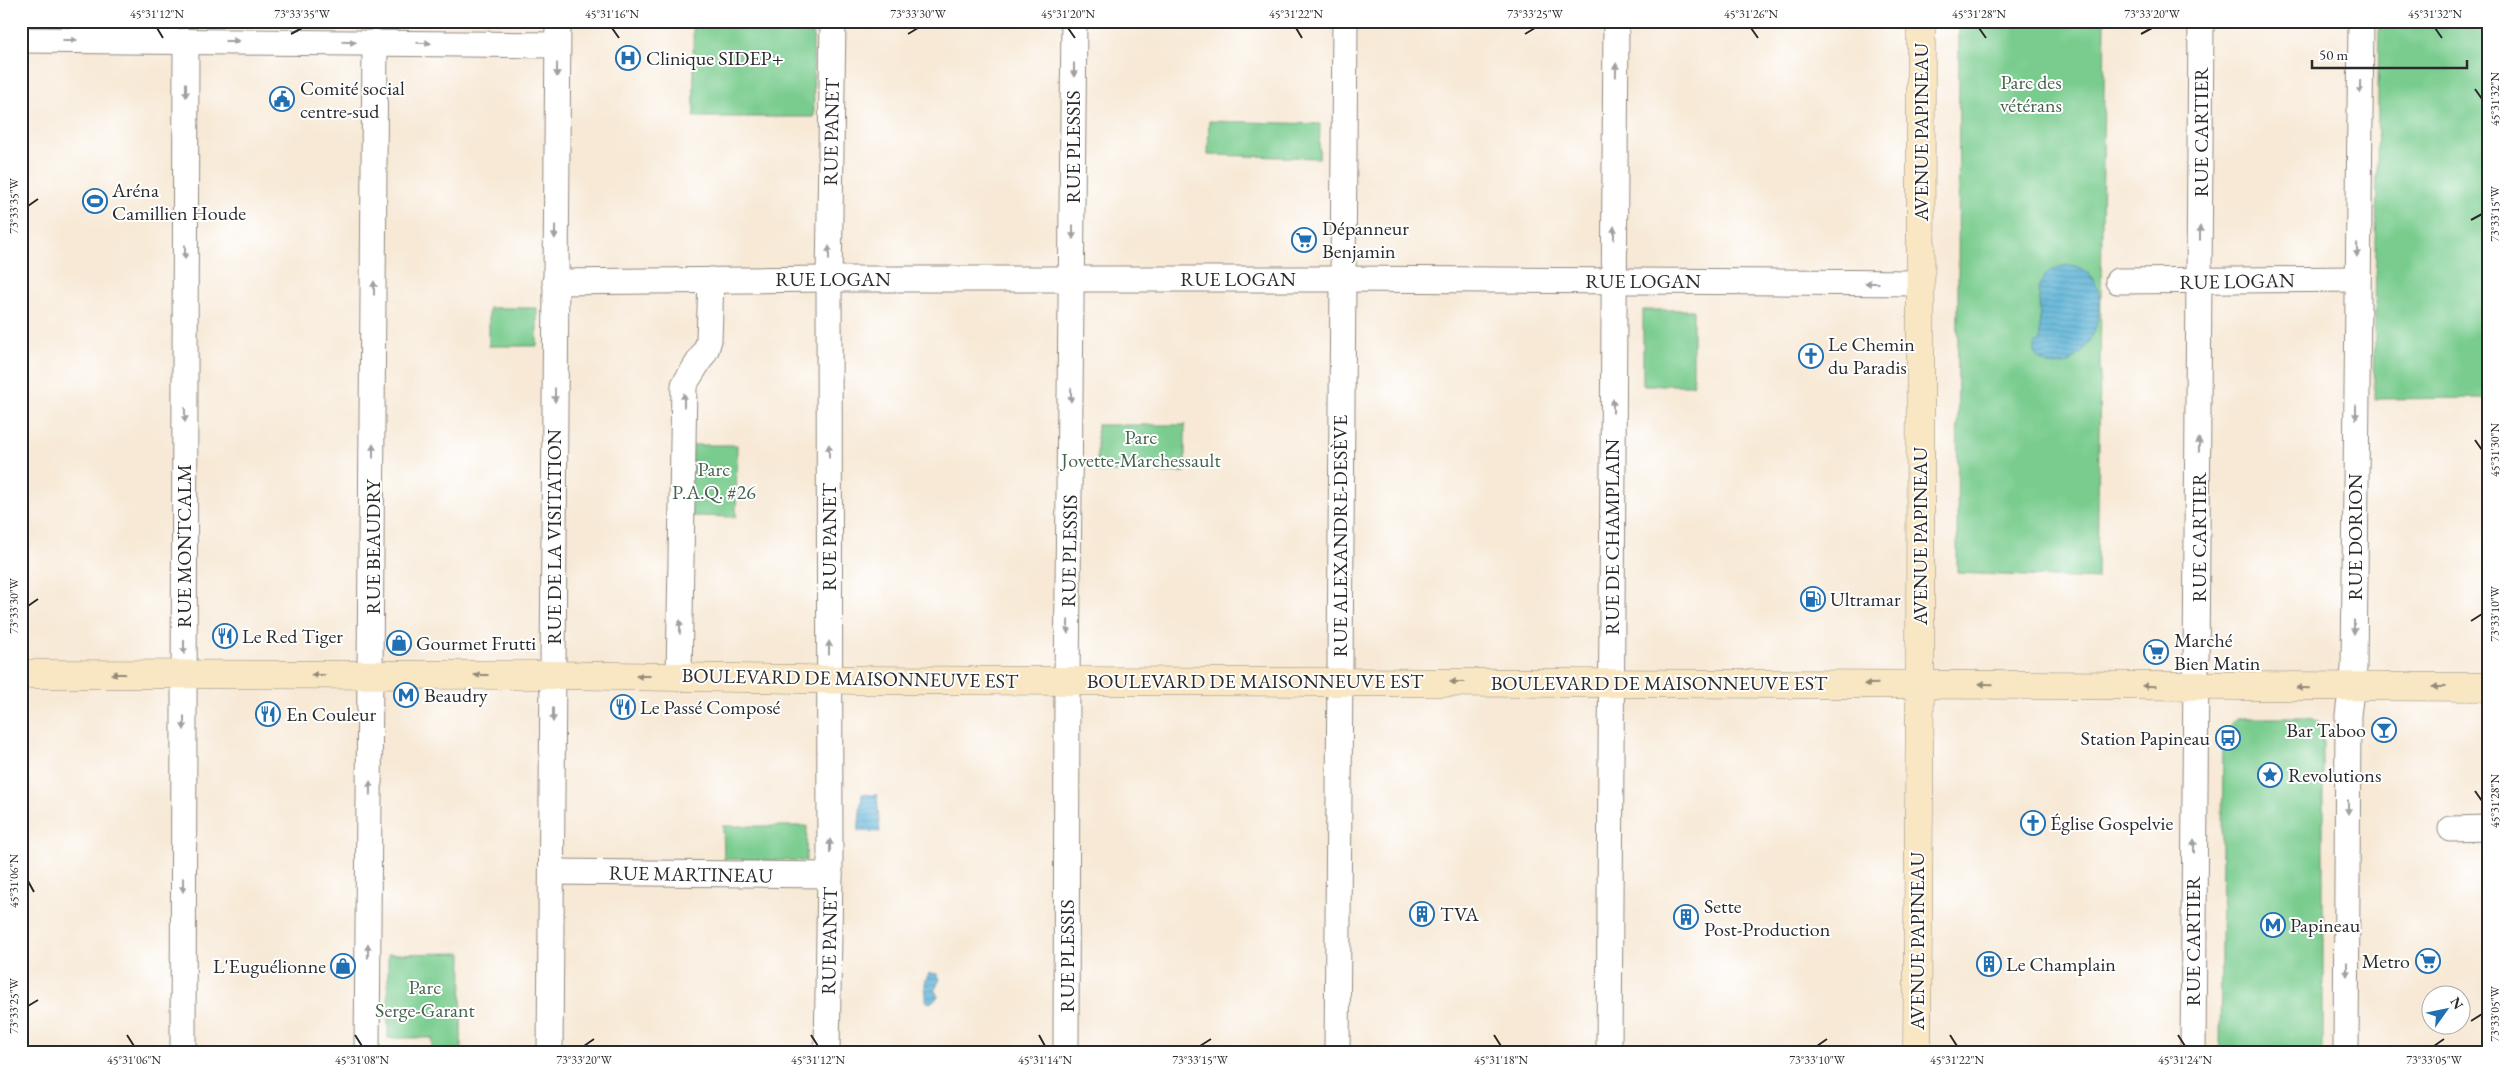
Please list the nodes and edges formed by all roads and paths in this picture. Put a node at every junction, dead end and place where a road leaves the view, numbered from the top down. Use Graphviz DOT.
graph roads {
  1 [pos="833,21"];
  2 [pos="1074,21"];
  3 [pos="1345,21"];
  4 [pos="1616,21"];
  5 [pos="2201,21"];
  6 [pos="2361,21"];
  7 [pos="1923,24"];
  8 [pos="322,32"];
  9 [pos="557,33"];
  10 [pos="174,34"];
  11 [pos="21,40"];
  12 [pos="375,42"];
  13 [pos="829,279"];
  14 [pos="1342,279"];
  15 [pos="2356,279"];
  16 [pos="711,280"];
  17 [pos="1072,280"];
  18 [pos="1614,281"];
  19 [pos="2118,281"];
  20 [pos="555,282"];
  21 [pos="2201,282"];
  22 [pos="1921,283"];
  23 [pos="21,674"];
  24 [pos="184,674"];
  25 [pos="371,675"];
  26 [pos="554,675"];
  27 [pos="679,676"];
  28 [pos="829,679"];
  29 [pos="1067,680"];
  30 [pos="1339,681"];
  31 [pos="1611,682"];
  32 [pos="1920,684"];
  33 [pos="2198,687"];
  34 [pos="2488,687"];
  35 [pos="2351,688"];
  36 [pos="2488,828"];
  37 [pos="2451,830"];
  38 [pos="552,872"];
  39 [pos="830,875"];
  40 [pos="183,1052"];
  41 [pos="367,1052"];
  42 [pos="550,1052"];
  43 [pos="828,1052"];
  44 [pos="1066,1052"];
  45 [pos="1337,1052"];
  46 [pos="1609,1052"];
  47 [pos="1917,1052"];
  48 [pos="2193,1052"];
  49 [pos="2346,1052"];
  13 -- 1 [label="street, RUE PANET, one-way"];
  2 -- 17 [label="street, RUE PLESSIS, one-way"];
  3 -- 14 [label="street, RUE ALEXANDRE-DESÈVE"];
  18 -- 4 [label="street, RUE DE CHAMPLAIN, one-way"];
  21 -- 5 [label="street, RUE CARTIER, one-way"];
  6 -- 15 [label="street, RUE DORION, one-way"];
  7 -- 22 [label="street, AVENUE PAPINEAU"];
  10 -- 8 [label="street, one-way"];
  8 -- 12 [label="street, one-way"];
  12 -- 9 [label="street, one-way"];
  9 -- 20 [label="street, RUE DE LA VISITATION, one-way"];
  11 -- 10 [label="street, one-way"];
  10 -- 24 [label="street, RUE MONTCALM, one-way"];
  25 -- 12 [label="street, RUE BEAUDRY, one-way"];
  13 -- 16 [label="street, RUE LOGAN"];
  13 -- 17 [label="street, RUE LOGAN"];
  28 -- 13 [label="street, RUE PANET, one-way"];
  14 -- 17 [label="street, RUE LOGAN"];
  14 -- 18 [label="street, RUE LOGAN"];
  14 -- 30 [label="street, RUE ALEXANDRE-DESÈVE"];
  15 -- 21 [label="street, RUE LOGAN"];
  15 -- 35 [label="street, RUE DORION, one-way"];
  16 -- 20 [label="street, RUE LOGAN"];
  27 -- 16 [label="street, one-way"];
  17 -- 29 [label="street, RUE PLESSIS, one-way"];
  22 -- 18 [label="street, RUE LOGAN, one-way"];
  31 -- 18 [label="street, RUE DE CHAMPLAIN, one-way"];
  19 -- 21 [label="street, RUE LOGAN"];
  20 -- 26 [label="street, RUE DE LA VISITATION, one-way"];
  33 -- 21 [label="street, RUE CARTIER, one-way"];
  22 -- 32 [label="street, AVENUE PAPINEAU"];
  24 -- 23 [label="street, BOULEVARD DE MAISONNEUVE EST, one-way"];
  25 -- 24 [label="street, BOULEVARD DE MAISONNEUVE EST, one-way"];
  24 -- 40 [label="street, RUE MONTCALM, one-way"];
  26 -- 25 [label="street, BOULEVARD DE MAISONNEUVE EST, one-way"];
  41 -- 25 [label="street, RUE BEAUDRY, one-way"];
  27 -- 26 [label="street, BOULEVARD DE MAISONNEUVE EST, one-way"];
  26 -- 38 [label="street, RUE DE LA VISITATION, one-way"];
  27 -- 28 [label="street, BOULEVARD DE MAISONNEUVE EST"];
  28 -- 29 [label="street, BOULEVARD DE MAISONNEUVE EST"];
  39 -- 28 [label="street, RUE PANET, one-way"];
  29 -- 30 [label="street, BOULEVARD DE MAISONNEUVE EST"];
  29 -- 44 [label="street, RUE PLESSIS"];
  31 -- 30 [label="street, BOULEVARD DE MAISONNEUVE EST, one-way"];
  30 -- 45 [label="street, RUE ALEXANDRE-DESÈVE"];
  32 -- 31 [label="street, BOULEVARD DE MAISONNEUVE EST, one-way"];
  31 -- 46 [label="street, RUE DE CHAMPLAIN"];
  33 -- 32 [label="street, BOULEVARD DE MAISONNEUVE EST, one-way"];
  32 -- 47 [label="street, AVENUE PAPINEAU"];
  35 -- 33 [label="street, BOULEVARD DE MAISONNEUVE EST, one-way"];
  48 -- 33 [label="street, RUE CARTIER, one-way"];
  34 -- 35 [label="street, BOULEVARD DE MAISONNEUVE EST, one-way"];
  35 -- 49 [label="street, RUE DORION, one-way"];
  36 -- 37 [label="street"];
  38 -- 39 [label="street, RUE MARTINEAU"];
  38 -- 42 [label="street, RUE DE LA VISITATION"];
  39 -- 43 [label="street, RUE PANET"];
}
